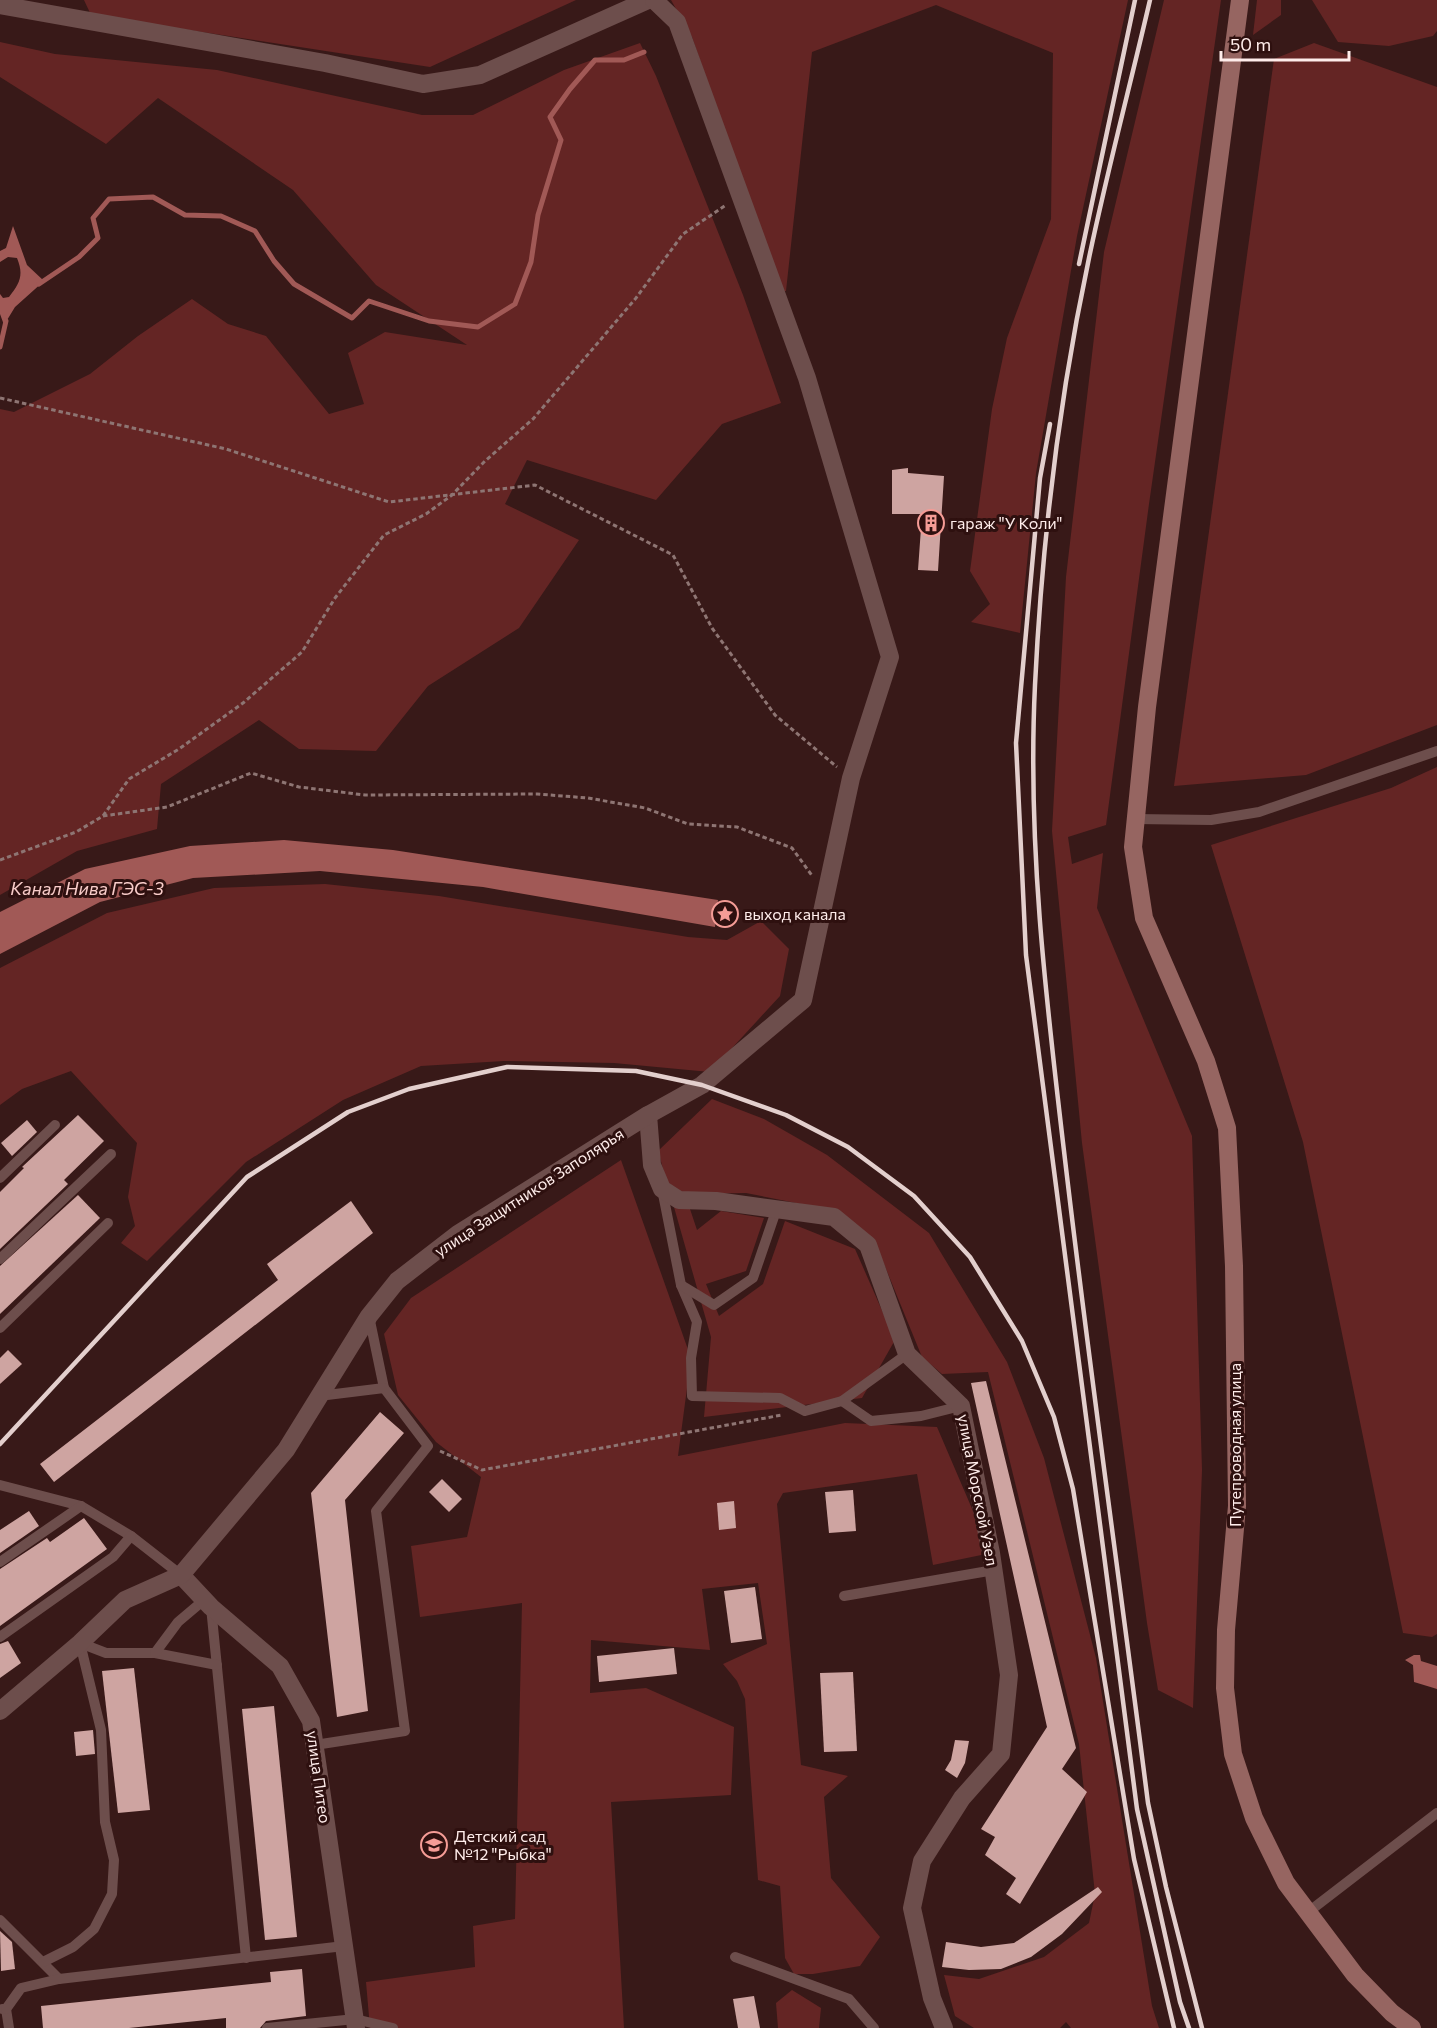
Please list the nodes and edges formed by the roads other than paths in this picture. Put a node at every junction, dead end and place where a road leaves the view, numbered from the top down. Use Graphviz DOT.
graph roads {
  1 [pos="648,0"];
  2 [pos="654,0"];
  3 [pos="1240,0"];
  4 [pos="0,5"];
  5 [pos="1437,752"];
  6 [pos="1136,819"];
  7 [pos="648,1115"];
  8 [pos="55,1125"];
  9 [pos="111,1154"];
  10 [pos="0,1178"];
  11 [pos="662,1189"];
  12 [pos="777,1208"];
  13 [pos="108,1223"];
  14 [pos="0,1259"];
  15 [pos="681,1285"];
  16 [pos="369,1316"];
  17 [pos="0,1328"];
  18 [pos="907,1354"];
  19 [pos="384,1388"];
  20 [pos="319,1396"];
  21 [pos="842,1401"];
  22 [pos="961,1406"];
  23 [pos="0,1485"];
  24 [pos="81,1506"];
  25 [pos="131,1536"];
  26 [pos="0,1562"];
  27 [pos="994,1570"];
  28 [pos="182,1575"];
  29 [pos="844,1596"];
  30 [pos="207,1603"];
  31 [pos="0,1637"];
  32 [pos="80,1643"];
  33 [pos="156,1653"];
  34 [pos="217,1665"];
  35 [pos="0,1711"];
  36 [pos="315,1745"];
  37 [pos="1437,1813"];
  38 [pos="1307,1913"];
  39 [pos="0,1920"];
  40 [pos="344,1946"];
  41 [pos="735,1957"];
  42 [pos="246,1958"];
  43 [pos="43,1962"];
  44 [pos="59,1979"];
  45 [pos="3,2009"];
  46 [pos="355,2024"];
  47 [pos="941,2027"];
  48 [pos="9,2028"];
  49 [pos="267,2028"];
  50 [pos="393,2028"];
  51 [pos="874,2028"];
  52 [pos="1412,2028"];
  1 -- 4 [label="street"];
  2 -- 7 [label="street, улица Защитников Заполярья"];
  3 -- 6 [label="main road, Путепроводная улица"];
  5 -- 6 [label="lane"];
  6 -- 38 [label="main road, Путепроводная улица"];
  7 -- 11 [label="street"];
  7 -- 16 [label="street, улица Защитников Заполярья"];
  8 -- 10 [label="lane"];
  9 -- 14 [label="lane"];
  11 -- 12 [label="street, улица Морской Узел"];
  11 -- 15 [label="lane"];
  12 -- 15 [label="lane"];
  12 -- 18 [label="street, улица Морской Узел"];
  13 -- 17 [label="lane"];
  15 -- 21 [label="lane"];
  16 -- 19 [label="lane"];
  16 -- 20 [label="street, улица Защитников Заполярья"];
  18 -- 21 [label="lane"];
  18 -- 22 [label="street, улица Морской Узел"];
  19 -- 20 [label="lane"];
  19 -- 36 [label="lane"];
  20 -- 28 [label="street, улица Защитников Заполярья"];
  21 -- 22 [label="lane"];
  22 -- 27 [label="street, улица Морской Узел"];
  23 -- 24 [label="lane"];
  24 -- 25 [label="lane"];
  24 -- 26 [label="lane"];
  25 -- 28 [label="lane"];
  25 -- 31 [label="lane"];
  27 -- 29 [label="lane"];
  27 -- 47 [label="street, улица Морской Узел"];
  28 -- 30 [label="street, улица Питео"];
  28 -- 32 [label="street, улица Защитников Заполярья"];
  30 -- 33 [label="lane"];
  30 -- 34 [label="lane"];
  30 -- 36 [label="street, улица Питео"];
  32 -- 33 [label="lane"];
  32 -- 35 [label="street, улица Защитников Заполярья"];
  32 -- 43 [label="lane"];
  33 -- 34 [label="lane"];
  34 -- 42 [label="lane"];
  36 -- 40 [label="street, улица Питео"];
  37 -- 38 [label="lane"];
  38 -- 52 [label="main road, Путепроводная улица"];
  39 -- 43 [label="lane"];
  40 -- 42 [label="lane"];
  40 -- 46 [label="street, улица Питео"];
  41 -- 51 [label="lane"];
  42 -- 44 [label="lane"];
  43 -- 44 [label="lane"];
  44 -- 45 [label="lane"];
  45 -- 48 [label="lane"];
  46 -- 49 [label="lane"];
  46 -- 50 [label="lane"];
}
